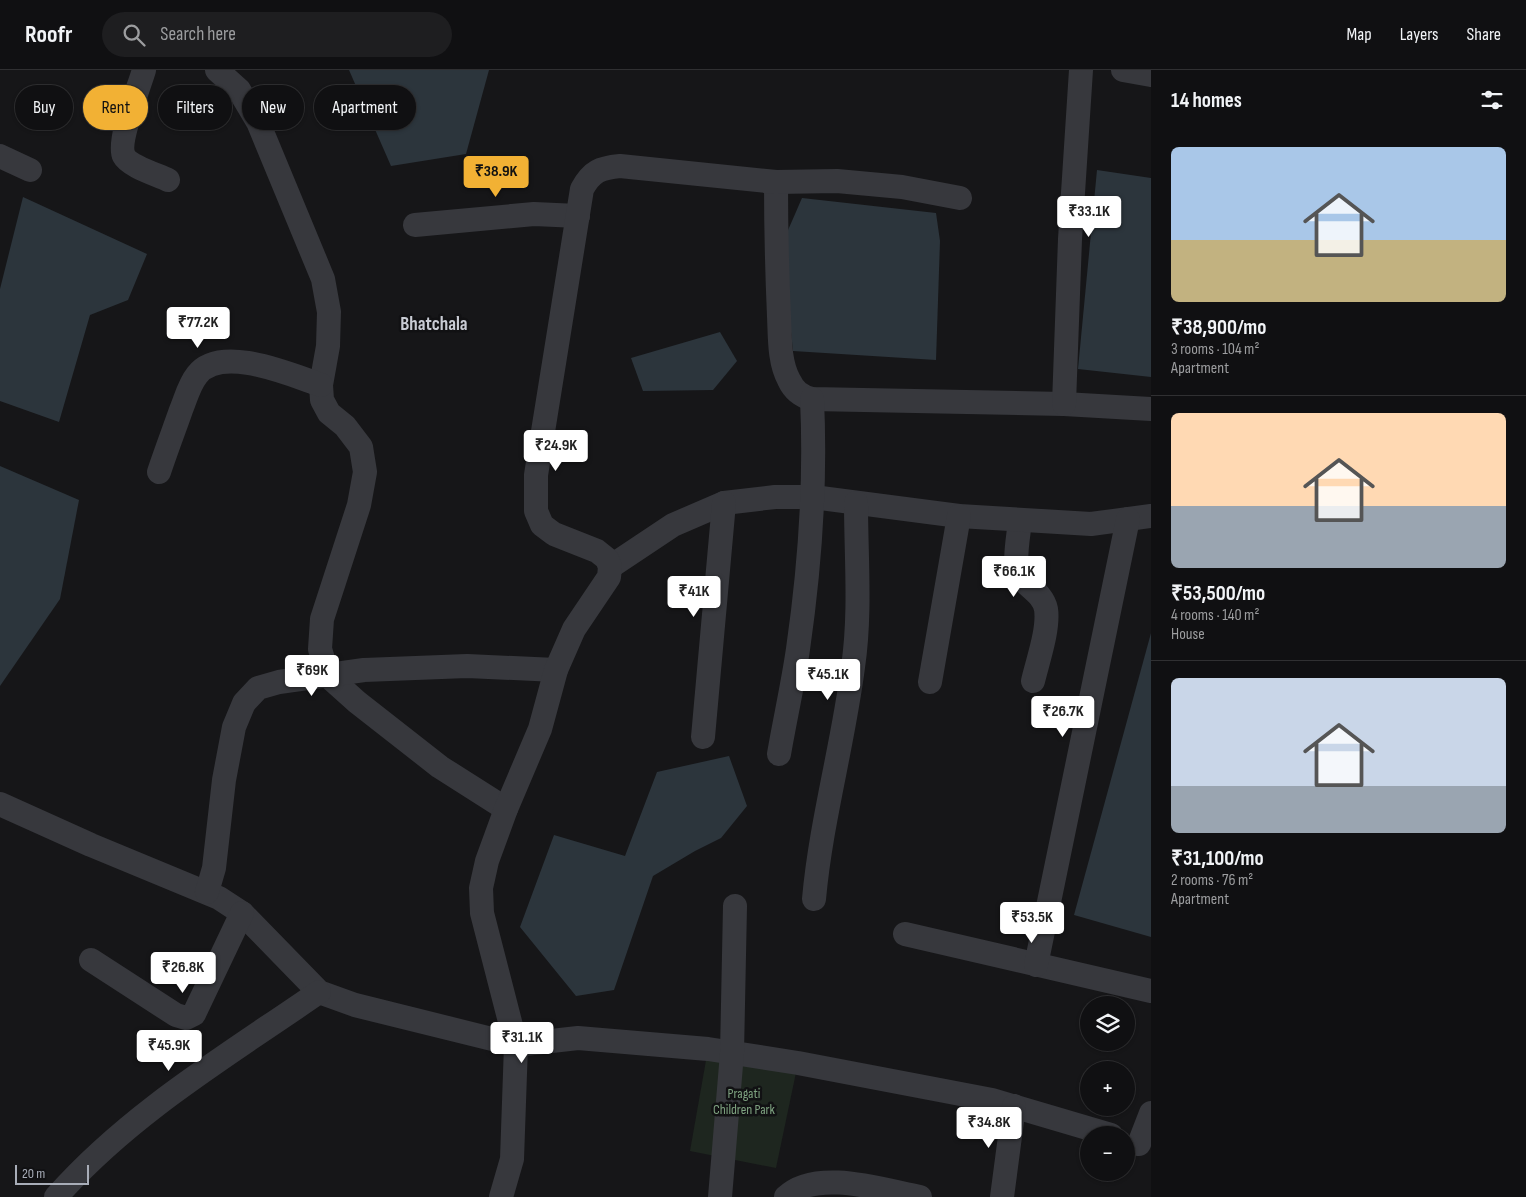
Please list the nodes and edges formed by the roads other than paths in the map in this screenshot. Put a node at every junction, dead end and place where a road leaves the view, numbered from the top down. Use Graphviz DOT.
graph roads {
  1 [pos="144,70"];
  2 [pos="217,70"];
  3 [pos="1081,70"];
  4 [pos="1124,70"];
  5 [pos="1151,75"];
  6 [pos="0,156"];
  7 [pos="30,170"];
  8 [pos="168,180"];
  9 [pos="776,182"];
  10 [pos="960,198"];
  11 [pos="578,216"];
  12 [pos="415,226"];
  13 [pos="321,385"];
  14 [pos="812,399"];
  15 [pos="1064,404"];
  16 [pos="1151,409"];
  17 [pos="159,472"];
  18 [pos="813,497"];
  19 [pos="724,503"];
  20 [pos="856,503"];
  21 [pos="959,516"];
  22 [pos="1140,517"];
  23 [pos="1020,520"];
  24 [pos="610,567"];
  25 [pos="556,670"];
  26 [pos="328,676"];
  27 [pos="1033,681"];
  28 [pos="930,682"];
  29 [pos="703,737"];
  30 [pos="779,754"];
  31 [pos="0,804"];
  32 [pos="506,809"];
  33 [pos="207,892"];
  34 [pos="814,899"];
  35 [pos="735,906"];
  36 [pos="242,913"];
  37 [pos="905,934"];
  38 [pos="91,960"];
  39 [pos="1036,964"];
  40 [pos="1151,991"];
  41 [pos="319,992"];
  42 [pos="516,1045"];
  43 [pos="732,1053"];
  44 [pos="1014,1106"];
  45 [pos="1151,1113"];
  46 [pos="1081,1126"];
  47 [pos="1139,1143"];
  48 [pos="56,1197"];
  49 [pos="501,1197"];
  50 [pos="720,1197"];
  51 [pos="786,1197"];
  52 [pos="920,1197"];
  53 [pos="1002,1197"];
  1 -- 8 [label="street"];
  2 -- 13 [label="street"];
  3 -- 15 [label="street"];
  4 -- 5 [label="street"];
  6 -- 7 [label="street"];
  9 -- 10 [label="street"];
  9 -- 11 [label="street"];
  9 -- 14 [label="street"];
  11 -- 12 [label="street"];
  11 -- 24 [label="street"];
  13 -- 17 [label="street"];
  13 -- 26 [label="street"];
  14 -- 15 [label="street"];
  14 -- 18 [label="street"];
  15 -- 16 [label="street"];
  18 -- 19 [label="street"];
  18 -- 20 [label="street"];
  18 -- 30 [label="street"];
  19 -- 24 [label="street"];
  19 -- 29 [label="street"];
  20 -- 21 [label="street"];
  20 -- 34 [label="street"];
  21 -- 23 [label="street"];
  21 -- 28 [label="street"];
  22 -- 23 [label="street"];
  22 -- 39 [label="street"];
  23 -- 27 [label="street"];
  24 -- 25 [label="street"];
  25 -- 26 [label="street"];
  25 -- 32 [label="street"];
  26 -- 32 [label="street"];
  26 -- 33 [label="street"];
  31 -- 33 [label="street"];
  32 -- 42 [label="street"];
  33 -- 36 [label="street"];
  35 -- 43 [label="street"];
  36 -- 38 [label="street"];
  36 -- 41 [label="street"];
  37 -- 39 [label="street"];
  39 -- 40 [label="street"];
  41 -- 42 [label="street"];
  41 -- 48 [label="street"];
  42 -- 43 [label="street"];
  42 -- 49 [label="street"];
  43 -- 44 [label="street"];
  43 -- 50 [label="street"];
  44 -- 46 [label="street"];
  44 -- 53 [label="street"];
  45 -- 47 [label="street"];
  51 -- 52 [label="street"];
}
